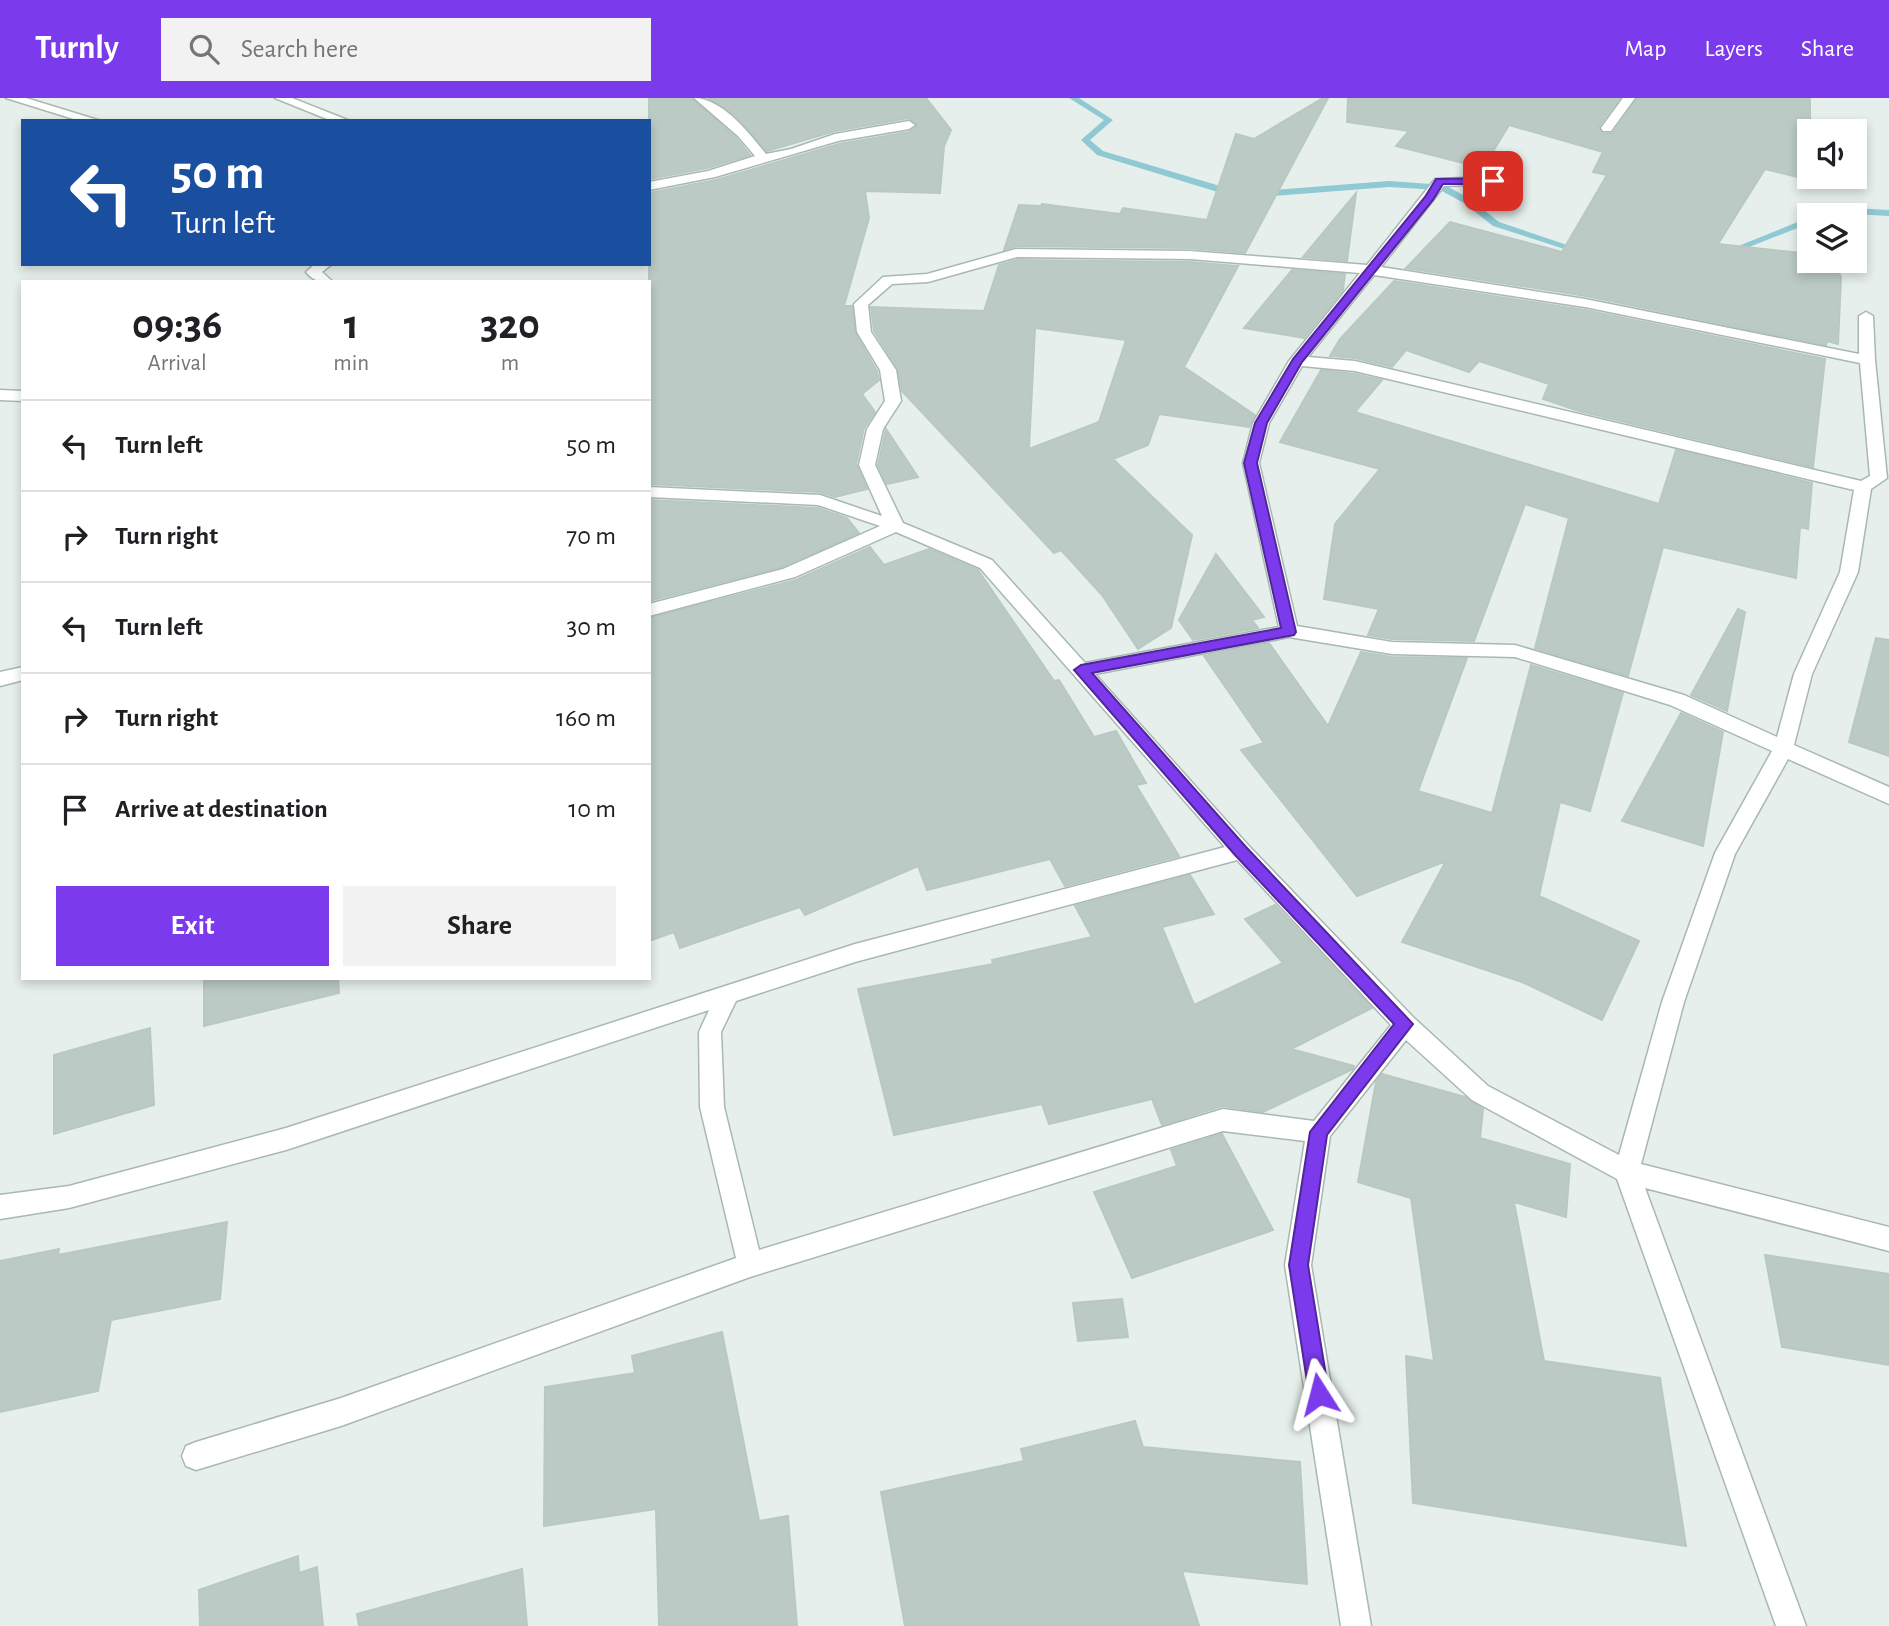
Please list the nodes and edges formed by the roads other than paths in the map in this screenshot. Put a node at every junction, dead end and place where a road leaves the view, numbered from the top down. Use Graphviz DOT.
graph roads {
  1 [pos="12,98"];
  2 [pos="281,98"];
  3 [pos="700,98"];
  4 [pos="1629,98"];
  5 [pos="88,119"];
  6 [pos="339,119"];
  7 [pos="909,125"];
  8 [pos="1607,128"];
  9 [pos="763,158"];
  10 [pos="1493,181"];
  11 [pos="651,186"];
  12 [pos="322,266"];
  13 [pos="1371,270"];
  14 [pos="323,280"];
  15 [pos="1866,316"];
  16 [pos="1867,360"];
  17 [pos="1297,361"];
  18 [pos="0,395"];
  19 [pos="21,396"];
  20 [pos="1863,487"];
  21 [pos="651,492"];
  22 [pos="896,526"];
  23 [pos="651,609"];
  24 [pos="1289,632"];
  25 [pos="1081,670"];
  26 [pos="21,674"];
  27 [pos="0,679"];
  28 [pos="1783,750"];
  29 [pos="1889,796"];
  30 [pos="1241,851"];
  31 [pos="728,995"];
  32 [pos="1405,1024"];
  33 [pos="1319,1132"];
  34 [pos="1627,1172"];
  35 [pos="0,1208"];
  36 [pos="1889,1239"];
  37 [pos="750,1265"];
  38 [pos="196,1456"];
  39 [pos="1356,1626"];
  40 [pos="1791,1626"];
  1 -- 5 [label="street"];
  2 -- 6 [label="street"];
  3 -- 9 [label="street"];
  4 -- 8 [label="street"];
  7 -- 9 [label="street"];
  9 -- 11 [label="street"];
  10 -- 13 [label="street"];
  12 -- 14 [label="street"];
  13 -- 16 [label="street"];
  13 -- 17 [label="street"];
  13 -- 22 [label="street"];
  15 -- 16 [label="street"];
  16 -- 20 [label="street"];
  17 -- 20 [label="street"];
  17 -- 24 [label="street"];
  18 -- 19 [label="street"];
  20 -- 28 [label="street"];
  21 -- 22 [label="street"];
  22 -- 23 [label="street"];
  22 -- 25 [label="street"];
  24 -- 25 [label="street"];
  24 -- 28 [label="street"];
  25 -- 30 [label="street"];
  26 -- 27 [label="street"];
  28 -- 29 [label="street"];
  28 -- 34 [label="street"];
  30 -- 31 [label="street"];
  30 -- 32 [label="street"];
  31 -- 35 [label="street"];
  31 -- 37 [label="street"];
  32 -- 33 [label="street"];
  32 -- 34 [label="street"];
  33 -- 37 [label="street"];
  33 -- 39 [label="street"];
  34 -- 36 [label="street"];
  34 -- 40 [label="street"];
  37 -- 38 [label="street"];
}
